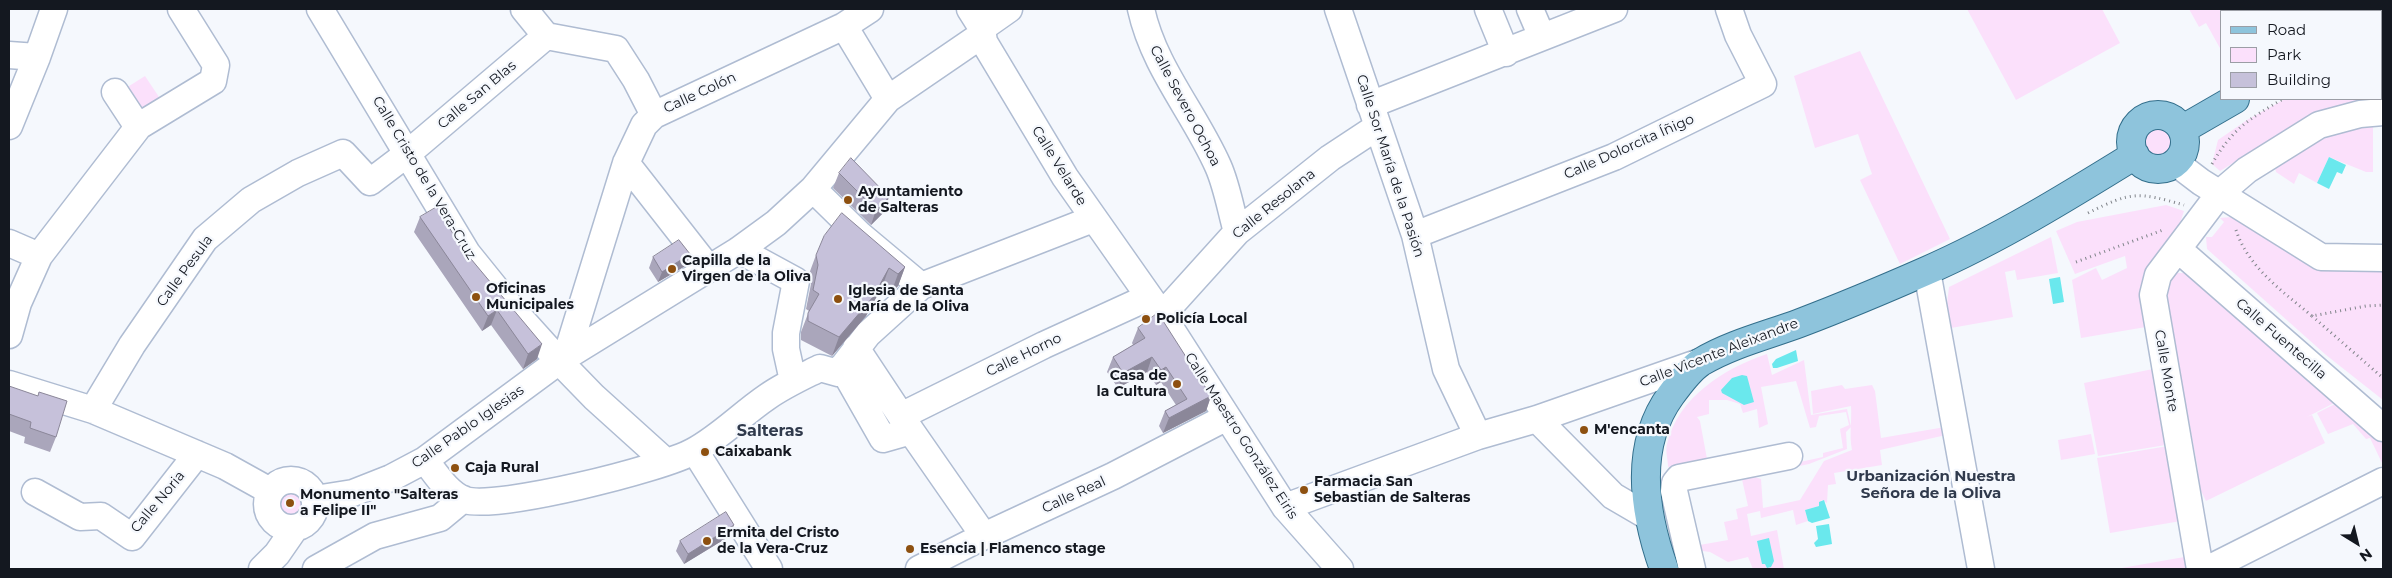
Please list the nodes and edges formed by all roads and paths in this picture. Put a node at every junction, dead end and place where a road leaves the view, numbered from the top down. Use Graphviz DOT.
graph roads {
  1 [pos="54,9"];
  2 [pos="181,9"];
  3 [pos="320,9"];
  4 [pos="524,9"];
  5 [pos="870,9"];
  6 [pos="1009,9"];
  7 [pos="1141,9"];
  8 [pos="1338,9"];
  9 [pos="1488,9"];
  10 [pos="1530,9"];
  11 [pos="1614,9"];
  12 [pos="1729,9"];
  13 [pos="978,24"];
  14 [pos="844,26"];
  15 [pos="546,36"];
  16 [pos="1542,37"];
  17 [pos="1506,53"];
  18 [pos="9,55"];
  19 [pos="37,57"];
  20 [pos="115,92"];
  21 [pos="888,100"];
  22 [pos="2233,100"];
  23 [pos="2383,112"];
  24 [pos="654,115"];
  25 [pos="1374,116"];
  26 [pos="9,126"];
  27 [pos="138,127"];
  28 [pos="2183,129"];
  29 [pos="407,154"];
  30 [pos="2134,155"];
  31 [pos="626,163"];
  32 [pos="2176,163"];
  33 [pos="813,189"];
  34 [pos="2220,193"];
  35 [pos="1093,219"];
  36 [pos="2234,226"];
  37 [pos="2195,228"];
  38 [pos="1237,232"];
  39 [pos="1415,235"];
  40 [pos="9,244"];
  41 [pos="739,250"];
  42 [pos="2179,250"];
  43 [pos="38,256"];
  44 [pos="2383,258"];
  45 [pos="2076,262"];
  46 [pos="709,269"];
  47 [pos="1927,271"];
  48 [pos="921,286"];
  49 [pos="2383,305"];
  50 [pos="1156,306"];
  51 [pos="2312,316"];
  52 [pos="9,335"];
  53 [pos="849,358"];
  54 [pos="563,359"];
  55 [pos="1700,362"];
  56 [pos="2383,378"];
  57 [pos="793,381"];
  58 [pos="9,384"];
  59 [pos="94,410"];
  60 [pos="1227,417"];
  61 [pos="1537,419"];
  62 [pos="906,424"];
  63 [pos="2383,428"];
  64 [pos="1478,436"];
  65 [pos="695,451"];
  66 [pos="197,454"];
  67 [pos="1789,456"];
  68 [pos="425,460"];
  69 [pos="666,462"];
  70 [pos="2383,481"];
  71 [pos="270,491"];
  72 [pos="35,492"];
  73 [pos="315,499"];
  74 [pos="463,499"];
  75 [pos="1285,507"];
  76 [pos="1649,518"];
  77 [pos="291,533"];
  78 [pos="984,536"];
  79 [pos="262,569"];
  80 [pos="312,569"];
  81 [pos="316,569"];
  82 [pos="769,569"];
  83 [pos="919,569"];
  84 [pos="1340,569"];
  85 [pos="1664,569"];
  86 [pos="1692,569"];
  87 [pos="1981,569"];
  88 [pos="2200,569"];
  89 [pos="2208,569"];
  1 -- 19 [label="street"];
  2 -- 27 [label="street"];
  3 -- 29 [label="street, Calle Cristo de la Vera-Cruz"];
  4 -- 15 [label="street"];
  5 -- 14 [label="street, Calle Colón"];
  6 -- 13 [label="street, Calle Pablo Iglesias"];
  7 -- 38 [label="street, Calle Severo Ochoa"];
  8 -- 25 [label="street, Calle Sor María de la Pasión"];
  9 -- 17 [label="street"];
  10 -- 16 [label="street"];
  11 -- 16 [label="street, Calle Resolana"];
  12 -- 39 [label="street, Calle Dolorcita Íñigo"];
  13 -- 21 [label="street, Calle Pablo Iglesias"];
  13 -- 35 [label="street, Calle Velarde"];
  14 -- 21 [label="street"];
  14 -- 24 [label="street, Calle Colón"];
  15 -- 24 [label="street"];
  15 -- 29 [label="street, Calle San Blas"];
  16 -- 17 [label="street, Calle Resolana"];
  17 -- 25 [label="street, Calle Resolana"];
  18 -- 19 [label="street"];
  19 -- 26 [label="street"];
  20 -- 27 [label="street"];
  21 -- 33 [label="street, Calle Pablo Iglesias"];
  22 -- 28 [label="main road"];
  23 -- 34 [label="street, Calle Monte"];
  24 -- 31 [label="street, Calle Colón"];
  25 -- 38 [label="street, Calle Resolana"];
  25 -- 39 [label="street, Calle Sor María de la Pasión"];
  27 -- 43 [label="street"];
  28 -- 30 [label="main road"];
  28 -- 32 [label="main road"];
  29 -- 54 [label="street, Calle Cristo de la Vera-Cruz"];
  29 -- 59 [label="street, Calle Pesula"];
  30 -- 32 [label="main road"];
  30 -- 47 [label="main road, Calle Vicente Aleixandre"];
  31 -- 46 [label="street"];
  31 -- 54 [label="street, Calle Colón"];
  32 -- 34 [label="street"];
  33 -- 41 [label="street, Calle Pablo Iglesias"];
  33 -- 48 [label="street"];
  34 -- 37 [label="street, Calle Monte"];
  34 -- 44 [label="street"];
  35 -- 48 [label="street"];
  35 -- 50 [label="street, Calle Velarde"];
  36 -- 51 [label="path"];
  37 -- 42 [label="street, Calle Monte"];
  37 -- 45 [label="path"];
  38 -- 50 [label="street, Calle Resolana"];
  39 -- 64 [label="street, Calle Sor María de la Pasión"];
  40 -- 43 [label="street"];
  41 -- 46 [label="street, Calle Pablo Iglesias"];
  41 -- 57 [label="street"];
  42 -- 63 [label="street, Calle Fuentecilla"];
  42 -- 88 [label="street, Calle Monte"];
  43 -- 52 [label="street"];
  46 -- 54 [label="street, Calle Pablo Iglesias"];
  47 -- 55 [label="main road, Calle Vicente Aleixandre"];
  47 -- 87 [label="street"];
  48 -- 53 [label="street"];
  49 -- 51 [label="path"];
  50 -- 60 [label="street, Calle Maestro González Eiris"];
  50 -- 62 [label="street, Calle Horno"];
  51 -- 56 [label="path"];
  53 -- 57 [label="street"];
  53 -- 62 [label="street"];
  54 -- 68 [label="street, Calle Pablo Iglesias"];
  54 -- 69 [label="street, Calle Cristo de la Vera-Cruz"];
  55 -- 61 [label="street, Calle Vicente Aleixandre"];
  55 -- 76 [label="main road"];
  57 -- 65 [label="street"];
  58 -- 59 [label="street"];
  59 -- 66 [label="street"];
  60 -- 75 [label="street, Calle Maestro González Eiris"];
  60 -- 78 [label="street, Calle Real"];
  61 -- 64 [label="street, Calle Vicente Aleixandre"];
  61 -- 76 [label="street"];
  62 -- 78 [label="street"];
  64 -- 75 [label="street, Calle Vicente Aleixandre"];
  65 -- 69 [label="street"];
  65 -- 82 [label="street"];
  66 -- 71 [label="street"];
  66 -- 72 [label="street, Calle Noria"];
  67 -- 86 [label="street"];
  68 -- 73 [label="street, Calle Pablo Iglesias"];
  68 -- 74 [label="street"];
  69 -- 74 [label="street"];
  70 -- 89 [label="street"];
  71 -- 73 [label="street"];
  71 -- 77 [label="street"];
  73 -- 77 [label="street"];
  74 -- 81 [label="street"];
  75 -- 84 [label="street, Calle Maestro González Eiris"];
  76 -- 85 [label="main road"];
  77 -- 79 [label="street"];
  77 -- 80 [label="street"];
  78 -- 83 [label="street, Calle Real"];
}
